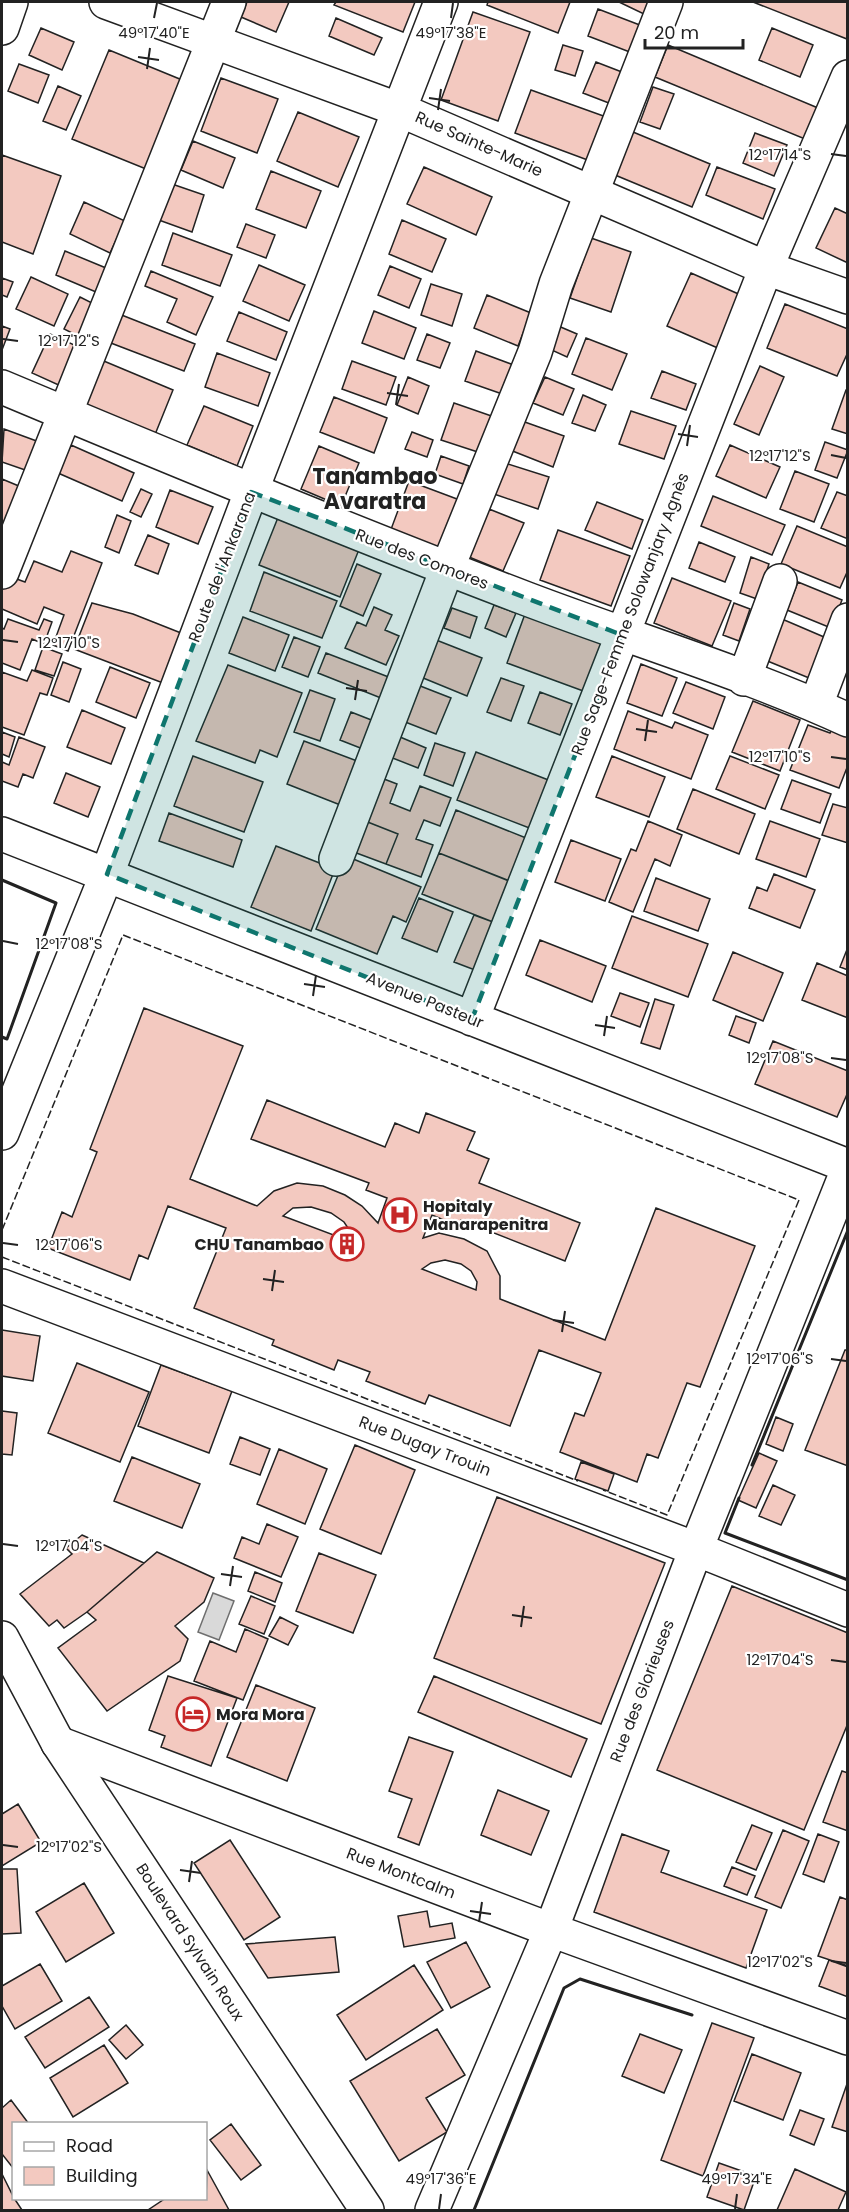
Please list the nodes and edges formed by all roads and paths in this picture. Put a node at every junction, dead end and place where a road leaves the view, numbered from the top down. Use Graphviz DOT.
graph roads {
  1 [pos="12,2"];
  2 [pos="106,2"];
  3 [pos="230,2"];
  4 [pos="441,2"];
  5 [pos="666,2"];
  6 [pos="2,28"];
  7 [pos="215,42"];
  8 [pos="848,76"];
  9 [pos="400,110"];
  10 [pos="591,193"];
  11 [pos="766,268"];
  12 [pos="848,297"];
  13 [pos="2,387"];
  14 [pos="66,414"];
  15 [pos="251,492"];
  16 [pos="447,569"];
  17 [pos="2,572"];
  18 [pos="780,581"];
  19 [pos="848,620"];
  20 [pos="622,635"];
  21 [pos="744,679"];
  22 [pos="816,705"];
  23 [pos="848,720"];
  24 [pos="2,834"];
  25 [pos="336,859"];
  26 [pos="107,874"];
  27 [pos="472,1019"];
  28 [pos="2,1132"];
  29 [pos="848,1168"];
  30 [pos="2,1286"];
  31 [pos="696,1549"];
  32 [pos="848,1610"];
  33 [pos="2,1638"];
  34 [pos="58,1743"];
  35 [pos="551,1930"];
  36 [pos="848,2038"];
  37 [pos="367,2211"];
  38 [pos="432,2211"];
  1 -- 6 [label="street"];
  2 -- 7 [label="street, Rue Sainte-Marie"];
  3 -- 7 [label="street"];
  4 -- 9 [label="street, Route de l'Ankarana"];
  5 -- 10 [label="street"];
  7 -- 9 [label="street, Rue Sainte-Marie"];
  7 -- 14 [label="street"];
  8 -- 11 [label="street, Rue Sage-Femme Solowanjary Agnès"];
  9 -- 10 [label="street, Rue Sainte-Marie"];
  9 -- 15 [label="street, Route de l'Ankarana"];
  10 -- 11 [label="street, Rue Sainte-Marie"];
  10 -- 16 [label="street"];
  11 -- 12 [label="street, Rue Sainte-Marie"];
  11 -- 20 [label="street, Rue Sage-Femme Solowanjary Agnès"];
  13 -- 14 [label="street, Rue des Comores"];
  14 -- 15 [label="street, Rue des Comores"];
  14 -- 17 [label="street"];
  15 -- 16 [label="street, Rue des Comores"];
  15 -- 26 [label="street, Route de l'Ankarana"];
  16 -- 20 [label="street, Rue des Comores"];
  16 -- 25 [label="street"];
  18 -- 21 [label="street"];
  19 -- 22 [label="street"];
  20 -- 21 [label="street, Rue des Comores"];
  20 -- 27 [label="street, Rue Sage-Femme Solowanjary Agnès"];
  21 -- 22 [label="street, Rue des Comores"];
  22 -- 23 [label="street, Rue des Comores"];
  24 -- 26 [label="street, Avenue Pasteur"];
  26 -- 27 [label="street, Avenue Pasteur"];
  26 -- 28 [label="street, Route de l'Ankarana"];
  27 -- 29 [label="street, Avenue Pasteur"];
  29 -- 31 [label="street, Rue des Glorieuses"];
  30 -- 31 [label="street, Rue Dugay Trouin"];
  31 -- 32 [label="street, Rue Dugay Trouin"];
  31 -- 35 [label="street, Rue des Glorieuses"];
  33 -- 34 [label="street, Boulevard Sylvain Roux"];
  34 -- 35 [label="street, Rue Montcalm"];
  34 -- 37 [label="street, Boulevard Sylvain Roux"];
  35 -- 36 [label="street, Rue Montcalm"];
  35 -- 38 [label="street, Rue des Glorieuses"];
}
